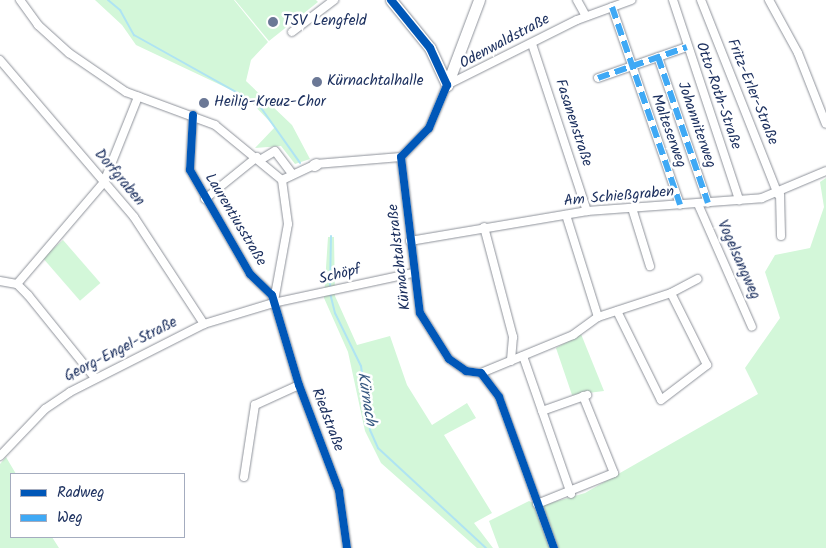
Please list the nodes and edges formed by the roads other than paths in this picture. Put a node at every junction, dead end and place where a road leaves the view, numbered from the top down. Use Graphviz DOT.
graph roads {
  1 [pos="20,0"];
  2 [pos="334,0"];
  3 [pos="391,0"];
  4 [pos="479,0"];
  5 [pos="577,0"];
  6 [pos="631,0"];
  7 [pos="673,0"];
  8 [pos="701,0"];
  9 [pos="769,0"];
  10 [pos="612,6"];
  11 [pos="586,16"];
  12 [pos="292,32"];
  13 [pos="532,44"];
  14 [pos="687,47"];
  15 [pos="658,57"];
  16 [pos="0,60"];
  17 [pos="456,62"];
  18 [pos="631,66"];
  19 [pos="440,67"];
  20 [pos="598,78"];
  21 [pos="447,85"];
  22 [pos="138,97"];
  23 [pos="193,115"];
  24 [pos="826,124"];
  25 [pos="401,157"];
  26 [pos="259,158"];
  27 [pos="826,171"];
  28 [pos="291,172"];
  29 [pos="282,180"];
  30 [pos="104,182"];
  31 [pos="779,194"];
  32 [pos="205,199"];
  33 [pos="739,200"];
  34 [pos="708,203"];
  35 [pos="698,204"];
  36 [pos="680,205"];
  37 [pos="632,208"];
  38 [pos="588,211"];
  39 [pos="566,215"];
  40 [pos="484,227"];
  41 [pos="781,236"];
  42 [pos="410,241"];
  43 [pos="650,266"];
  44 [pos="413,273"];
  45 [pos="697,279"];
  46 [pos="0,282"];
  47 [pos="17,284"];
  48 [pos="672,293"];
  49 [pos="273,303"];
  50 [pos="617,311"];
  51 [pos="598,317"];
  52 [pos="204,324"];
  53 [pos="752,327"];
  54 [pos="523,356"];
  55 [pos="511,361"];
  56 [pos="481,374"];
  57 [pos="95,378"];
  58 [pos="299,385"];
  59 [pos="542,411"];
  60 [pos="0,456"];
  61 [pos="244,477"];
  62 [pos="571,494"];
  63 [pos="538,504"];
  64 [pos="347,548"];
  65 [pos="554,548"];
  1 -- 22 [label="street"];
  2 -- 12 [label="street"];
  3 -- 19 [label="street"];
  4 -- 17 [label="street"];
  5 -- 11 [label="street"];
  6 -- 10 [label="street, Odenwaldstraße"];
  7 -- 14 [label="street, Otto-Roth-Straße"];
  8 -- 31 [label="street, Fritz-Erler-Straße"];
  9 -- 24 [label="street"];
  10 -- 11 [label="street, Odenwaldstraße"];
  10 -- 18 [label="street, Malteserweg"];
  11 -- 13 [label="street, Odenwaldstraße"];
  13 -- 21 [label="street, Odenwaldstraße"];
  13 -- 38 [label="street, Fasanenstraße"];
  14 -- 15 [label="street"];
  14 -- 33 [label="street, Otto-Roth-Straße"];
  15 -- 18 [label="street"];
  15 -- 34 [label="street, Johanniterweg"];
  16 -- 30 [label="street, Dorfgraben"];
  17 -- 19 [label="street"];
  17 -- 21 [label="street"];
  18 -- 20 [label="street"];
  18 -- 36 [label="street, Malteserweg"];
  19 -- 21 [label="street"];
  21 -- 25 [label="street"];
  22 -- 23 [label="street"];
  22 -- 30 [label="street"];
  23 -- 26 [label="street"];
  23 -- 32 [label="street, Laurentiusstraße"];
  25 -- 28 [label="street"];
  25 -- 42 [label="street, Kürnachtalstraße"];
  26 -- 28 [label="street"];
  26 -- 29 [label="street"];
  26 -- 32 [label="street"];
  27 -- 31 [label="street, Am Schießgraben"];
  28 -- 29 [label="street"];
  29 -- 49 [label="street"];
  30 -- 47 [label="street"];
  30 -- 52 [label="street, Dorfgraben"];
  31 -- 33 [label="street, Am Schießgraben"];
  31 -- 41 [label="street"];
  32 -- 49 [label="street, Laurentiusstraße"];
  33 -- 34 [label="street, Am Schießgraben"];
  34 -- 35 [label="street, Am Schießgraben"];
  35 -- 36 [label="street, Am Schießgraben"];
  35 -- 53 [label="street, Vogelsangweg"];
  36 -- 37 [label="street, Am Schießgraben"];
  37 -- 38 [label="street, Am Schießgraben"];
  37 -- 43 [label="street"];
  38 -- 39 [label="street, Am Schießgraben"];
  39 -- 40 [label="street, Am Schießgraben"];
  39 -- 51 [label="street"];
  40 -- 42 [label="street, Am Schießgraben"];
  40 -- 55 [label="street"];
  42 -- 44 [label="street, Kürnachtalstraße"];
  44 -- 49 [label="street, Schöpf"];
  44 -- 56 [label="street, Kürnachtalstraße"];
  45 -- 48 [label="street"];
  46 -- 47 [label="street"];
  47 -- 57 [label="street"];
  48 -- 50 [label="street"];
  48 -- 50 [label="street"];
  49 -- 52 [label="street, Georg-Engel-Straße"];
  49 -- 58 [label="street, Riedstraße"];
  50 -- 51 [label="street"];
  51 -- 54 [label="street"];
  52 -- 57 [label="street, Georg-Engel-Straße"];
  54 -- 55 [label="street"];
  54 -- 59 [label="street"];
  55 -- 56 [label="street"];
  56 -- 63 [label="street"];
  57 -- 60 [label="street, Georg-Engel-Straße"];
  58 -- 61 [label="street"];
  58 -- 64 [label="street, Riedstraße"];
  59 -- 62 [label="street"];
  59 -- 62 [label="street"];
  62 -- 63 [label="street"];
  63 -- 65 [label="street"];
}
